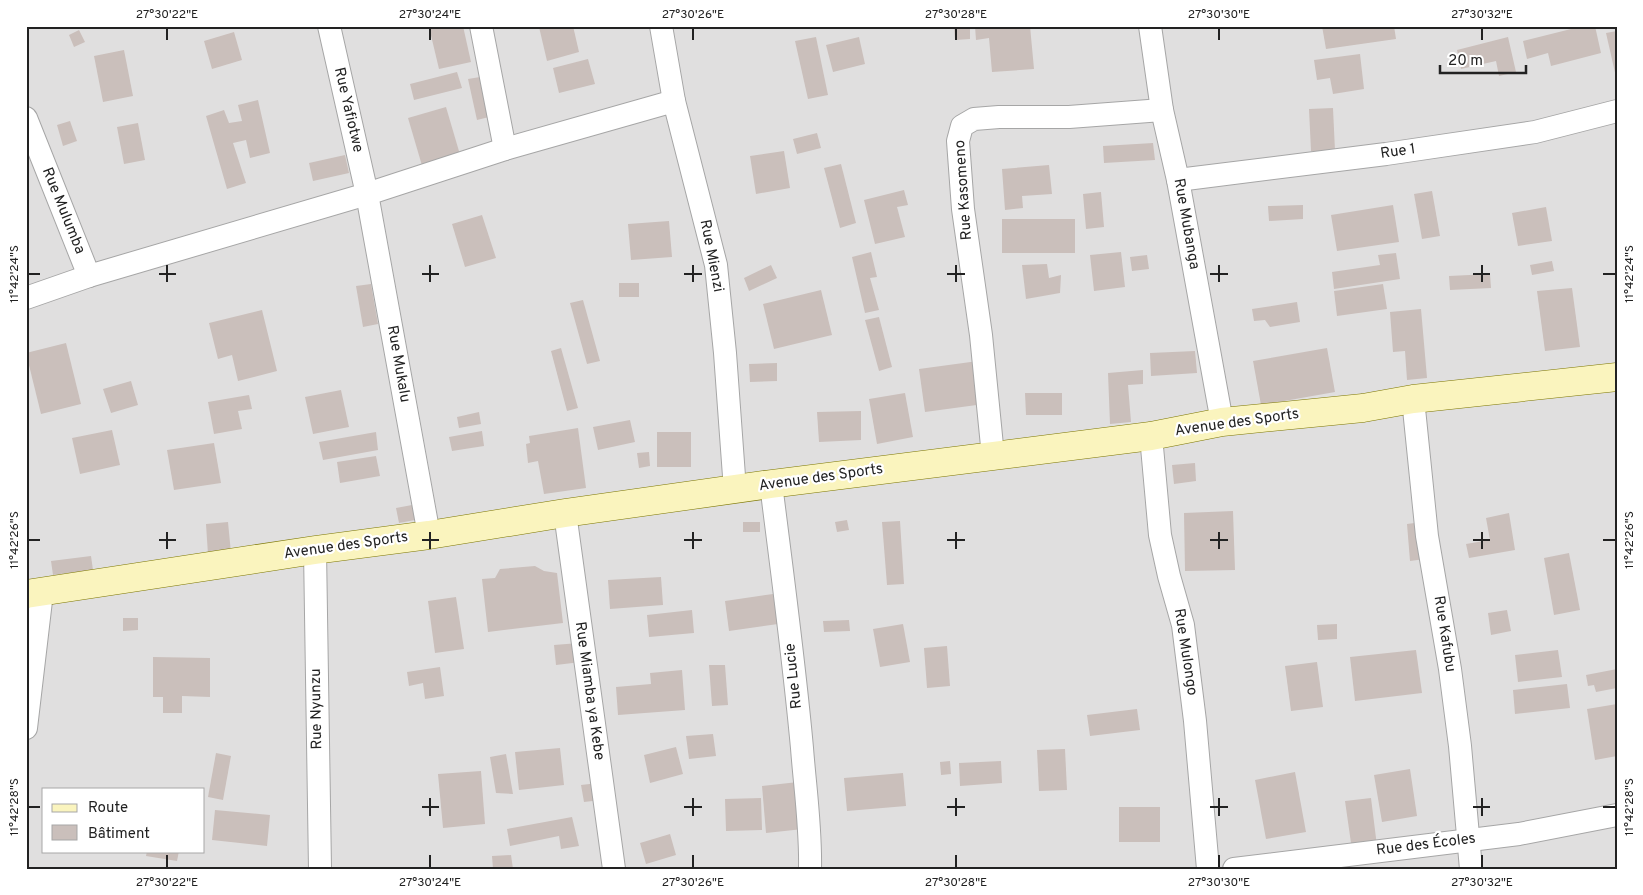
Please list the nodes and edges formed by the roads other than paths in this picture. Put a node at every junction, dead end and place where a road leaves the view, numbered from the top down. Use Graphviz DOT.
graph roads {
  1 [pos="329,26"];
  2 [pos="481,26"];
  3 [pos="661,26"];
  4 [pos="1150,26"];
  5 [pos="674,101"];
  6 [pos="1162,110"];
  7 [pos="1617,111"];
  8 [pos="26,118"];
  9 [pos="505,149"];
  10 [pos="1178,180"];
  11 [pos="366,194"];
  12 [pos="89,276"];
  13 [pos="26,298"];
  14 [pos="1617,377"];
  15 [pos="1413,399"];
  16 [pos="1222,422"];
  17 [pos="1151,436"];
  18 [pos="993,456"];
  19 [pos="771,484"];
  20 [pos="735,490"];
  21 [pos="565,513"];
  22 [pos="429,535"];
  23 [pos="315,550"];
  24 [pos="34,593"];
  25 [pos="26,728"];
  26 [pos="1617,815"];
  27 [pos="1468,840"];
  28 [pos="320,869"];
  29 [pos="614,869"];
  30 [pos="810,869"];
  31 [pos="1208,869"];
  32 [pos="1234,869"];
  33 [pos="1471,869"];
  1 -- 11 [label="street, Rue Yafiotwe"];
  2 -- 9 [label="street"];
  3 -- 5 [label="street, Rue Mienzi"];
  4 -- 6 [label="street, Rue Mubanga"];
  5 -- 9 [label="street"];
  5 -- 20 [label="street, Rue Mienzi"];
  6 -- 10 [label="street, Rue Mubanga"];
  6 -- 18 [label="street, Rue Kasomeno"];
  7 -- 10 [label="street, Rue 1"];
  8 -- 12 [label="street, Rue Mulumba"];
  9 -- 11 [label="street"];
  10 -- 16 [label="street, Rue Mubanga"];
  11 -- 12 [label="street"];
  11 -- 22 [label="street, Rue Mukalu"];
  12 -- 13 [label="street"];
  14 -- 15 [label="street, Avenue des Sports"];
  15 -- 16 [label="street, Avenue des Sports"];
  15 -- 27 [label="street, Rue Kafubu"];
  16 -- 17 [label="street, Avenue des Sports"];
  17 -- 18 [label="street, Avenue des Sports"];
  17 -- 31 [label="street, Rue Mulongo"];
  18 -- 19 [label="street, Avenue des Sports"];
  19 -- 20 [label="street, Avenue des Sports"];
  19 -- 30 [label="street, Rue Lucie"];
  20 -- 21 [label="street, Avenue des Sports"];
  21 -- 22 [label="street, Avenue des Sports"];
  21 -- 29 [label="street, Rue Miamba ya Kebe"];
  22 -- 23 [label="street, Avenue des Sports"];
  23 -- 24 [label="street, Avenue des Sports"];
  23 -- 28 [label="street, Rue Nyunzu"];
  24 -- 25 [label="street"];
  26 -- 27 [label="street, Rue des Écoles"];
  27 -- 32 [label="street, Rue des Écoles"];
  27 -- 33 [label="street, Rue Kafubu"];
}
